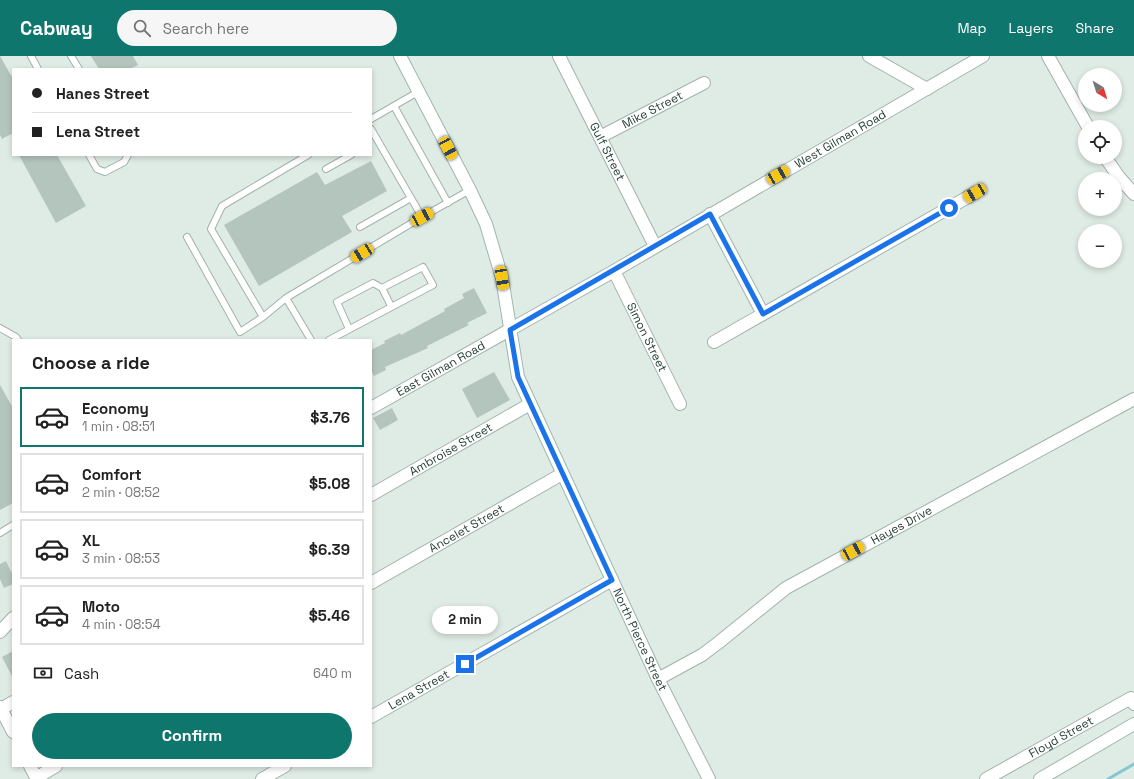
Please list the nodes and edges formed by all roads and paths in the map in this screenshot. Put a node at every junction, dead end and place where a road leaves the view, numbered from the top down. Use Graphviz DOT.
graph roads {
  1 [pos="31,56"];
  2 [pos="71,56"];
  3 [pos="400,56"];
  4 [pos="559,56"];
  5 [pos="870,56"];
  6 [pos="983,56"];
  7 [pos="1048,56"];
  8 [pos="37,68"];
  9 [pos="78,68"];
  10 [pos="704,83"];
  11 [pos="927,89"];
  12 [pos="418,92"];
  13 [pos="394,106"];
  14 [pos="372,118"];
  15 [pos="1084,120"];
  16 [pos="372,131"];
  17 [pos="600,137"];
  18 [pos="377,140"];
  19 [pos="372,143"];
  20 [pos="90,156"];
  21 [pos="127,156"];
  22 [pos="306,156"];
  23 [pos="349,156"];
  24 [pos="1110,164"];
  25 [pos="326,169"];
  26 [pos="470,190"];
  27 [pos="975,193"];
  28 [pos="1134,194"];
  29 [pos="411,198"];
  30 [pos="448,203"];
  31 [pos="710,214"];
  32 [pos="422,217"];
  33 [pos="360,227"];
  34 [pos="188,237"];
  35 [pos="656,246"];
  36 [pos="614,271"];
  37 [pos="382,288"];
  38 [pos="286,298"];
  39 [pos="391,306"];
  40 [pos="763,314"];
  41 [pos="263,317"];
  42 [pos="0,328"];
  43 [pos="349,329"];
  44 [pos="510,330"];
  45 [pos="17,339"];
  46 [pos="309,339"];
  47 [pos="331,339"];
  48 [pos="714,342"];
  49 [pos="1134,399"];
  50 [pos="530,404"];
  51 [pos="680,404"];
  52 [pos="372,407"];
  53 [pos="562,474"];
  54 [pos="372,494"];
  55 [pos="12,526"];
  56 [pos="0,533"];
  57 [pos="612,580"];
  58 [pos="372,582"];
  59 [pos="12,619"];
  60 [pos="0,632"];
  61 [pos="658,679"];
  62 [pos="12,702"];
  63 [pos="1134,704"];
  64 [pos="0,708"];
  65 [pos="372,716"];
  66 [pos="1134,724"];
  67 [pos="12,730"];
  68 [pos="30,767"];
  69 [pos="54,767"];
  70 [pos="283,767"];
  71 [pos="36,778"];
  72 [pos="262,779"];
  73 [pos="709,779"];
  74 [pos="986,779"];
  75 [pos="1040,779"];
  1 -- 8 [label="lane"];
  2 -- 9 [label="lane"];
  3 -- 12 [label="street, North Pierce Street"];
  4 -- 17 [label="street, Gulf Street"];
  5 -- 11 [label="street"];
  6 -- 11 [label="street, West Gilman Road"];
  7 -- 15 [label="street"];
  10 -- 17 [label="street, Mike Street"];
  11 -- 31 [label="street, West Gilman Road"];
  12 -- 13 [label="lane"];
  12 -- 26 [label="street, North Pierce Street"];
  13 -- 14 [label="lane"];
  13 -- 30 [label="lane"];
  16 -- 18 [label="lane"];
  17 -- 35 [label="street, Gulf Street"];
  18 -- 19 [label="lane"];
  18 -- 29 [label="lane"];
  20 -- 21 [label="lane"];
  22 -- 41 [label="lane"];
  23 -- 25 [label="lane"];
  24 -- 28 [label="street"];
  26 -- 30 [label="lane"];
  26 -- 44 [label="street, North Pierce Street"];
  27 -- 40 [label="street"];
  29 -- 32 [label="lane"];
  29 -- 33 [label="lane"];
  30 -- 32 [label="lane"];
  31 -- 35 [label="street, West Gilman Road"];
  31 -- 40 [label="street"];
  32 -- 38 [label="lane"];
  34 -- 41 [label="lane"];
  35 -- 36 [label="street, West Gilman Road"];
  36 -- 44 [label="street, West Gilman Road"];
  36 -- 51 [label="street, Simon Street"];
  37 -- 39 [label="lane"];
  37 -- 39 [label="lane"];
  37 -- 43 [label="lane"];
  38 -- 41 [label="lane"];
  38 -- 46 [label="lane"];
  39 -- 43 [label="lane"];
  40 -- 48 [label="street"];
  42 -- 45 [label="lane"];
  43 -- 47 [label="lane"];
  44 -- 50 [label="street, North Pierce Street"];
  44 -- 52 [label="street, East Gilman Road"];
  49 -- 61 [label="street, Hayes Drive"];
  50 -- 53 [label="street, North Pierce Street"];
  50 -- 54 [label="street, Ambroise Street"];
  53 -- 57 [label="street, North Pierce Street"];
  53 -- 58 [label="street, Ancelet Street"];
  55 -- 56 [label="lane"];
  57 -- 61 [label="street, North Pierce Street"];
  57 -- 65 [label="street, Lena Street"];
  59 -- 60 [label="street"];
  61 -- 73 [label="street, North Pierce Street"];
  62 -- 64 [label="street"];
  63 -- 74 [label="street, Floyd Street"];
  64 -- 67 [label="street"];
  66 -- 75 [label="street"];
  68 -- 71 [label="street"];
  69 -- 71 [label="street"];
  70 -- 72 [label="street"];
}
